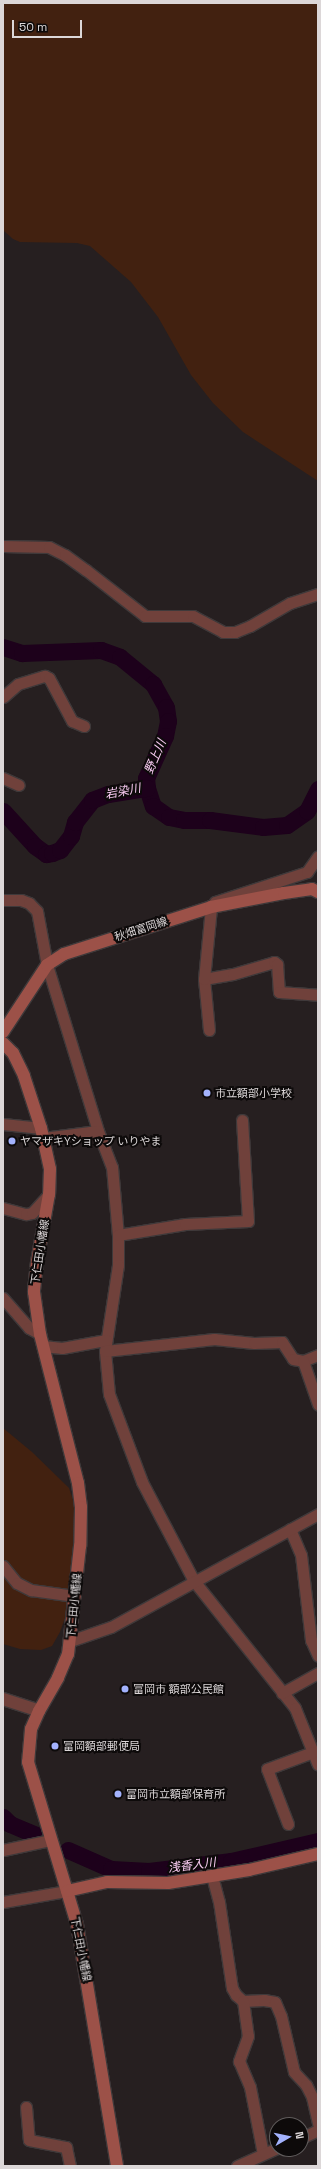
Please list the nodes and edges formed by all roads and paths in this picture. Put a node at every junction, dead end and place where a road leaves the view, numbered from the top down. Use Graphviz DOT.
graph roads {
  1 [pos="3,546"];
  2 [pos="318,594"];
  3 [pos="3,697"];
  4 [pos="84,726"];
  5 [pos="3,778"];
  6 [pos="19,785"];
  7 [pos="318,856"];
  8 [pos="318,892"];
  9 [pos="3,900"];
  10 [pos="210,906"];
  11 [pos="47,965"];
  12 [pos="204,979"];
  13 [pos="318,994"];
  14 [pos="209,1030"];
  15 [pos="3,1032"];
  16 [pos="3,1042"];
  17 [pos="242,1120"];
  18 [pos="3,1124"];
  19 [pos="98,1131"];
  20 [pos="42,1133"];
  21 [pos="49,1194"];
  22 [pos="3,1208"];
  23 [pos="118,1236"];
  24 [pos="3,1298"];
  25 [pos="42,1340"];
  26 [pos="105,1346"];
  27 [pos="318,1355"];
  28 [pos="303,1361"];
  29 [pos="318,1404"];
  30 [pos="318,1514"];
  31 [pos="290,1529"];
  32 [pos="3,1566"];
  33 [pos="194,1581"];
  34 [pos="75,1596"];
  35 [pos="70,1641"];
  36 [pos="318,1656"];
  37 [pos="318,1673"];
  38 [pos="282,1693"];
  39 [pos="3,1699"];
  40 [pos="39,1711"];
  41 [pos="313,1752"];
  42 [pos="318,1765"];
  43 [pos="288,1824"];
  44 [pos="51,1840"];
  45 [pos="3,1850"];
  46 [pos="318,1854"];
  47 [pos="212,1876"];
  48 [pos="66,1891"];
  49 [pos="3,1902"];
  50 [pos="243,2001"];
  51 [pos="26,2107"];
  52 [pos="318,2124"];
  53 [pos="269,2151"];
  54 [pos="263,2154"];
  55 [pos="70,2166"];
  56 [pos="118,2166"];
  57 [pos="237,2166"];
  1 -- 2 [label="street"];
  3 -- 4 [label="street"];
  5 -- 6 [label="street"];
  7 -- 10 [label="street"];
  8 -- 10 [label="main road, 秋畑富岡線"];
  9 -- 11 [label="street"];
  10 -- 11 [label="main road, 秋畑富岡線"];
  10 -- 12 [label="street"];
  11 -- 15 [label="main road, 秋畑富岡線"];
  11 -- 19 [label="street"];
  12 -- 13 [label="street"];
  12 -- 14 [label="street"];
  16 -- 20 [label="main road, 下仁田小幡線"];
  17 -- 23 [label="street"];
  18 -- 20 [label="street"];
  19 -- 20 [label="street"];
  19 -- 23 [label="street"];
  20 -- 21 [label="main road, 下仁田小幡線"];
  21 -- 22 [label="street"];
  21 -- 25 [label="main road, 下仁田小幡線"];
  23 -- 26 [label="street"];
  24 -- 25 [label="street"];
  25 -- 26 [label="street"];
  25 -- 34 [label="main road, 下仁田小幡線"];
  26 -- 28 [label="street"];
  26 -- 33 [label="street"];
  27 -- 28 [label="street"];
  28 -- 29 [label="street"];
  30 -- 31 [label="street"];
  31 -- 33 [label="street"];
  31 -- 36 [label="street"];
  32 -- 34 [label="street"];
  33 -- 35 [label="street"];
  33 -- 38 [label="street"];
  34 -- 35 [label="main road, 下仁田小幡線"];
  35 -- 40 [label="main road, 下仁田小幡線"];
  37 -- 38 [label="street"];
  38 -- 41 [label="street"];
  39 -- 40 [label="street"];
  40 -- 44 [label="main road, 下仁田小幡線"];
  41 -- 42 [label="street"];
  41 -- 43 [label="street"];
  44 -- 45 [label="street"];
  44 -- 48 [label="main road, 下仁田小幡線"];
  46 -- 47 [label="main road"];
  47 -- 48 [label="main road"];
  47 -- 50 [label="street"];
  48 -- 49 [label="street"];
  48 -- 56 [label="main road, 下仁田小幡線"];
  50 -- 52 [label="street"];
  50 -- 54 [label="street"];
  51 -- 55 [label="street"];
  53 -- 54 [label="street"];
  54 -- 57 [label="street"];
}
